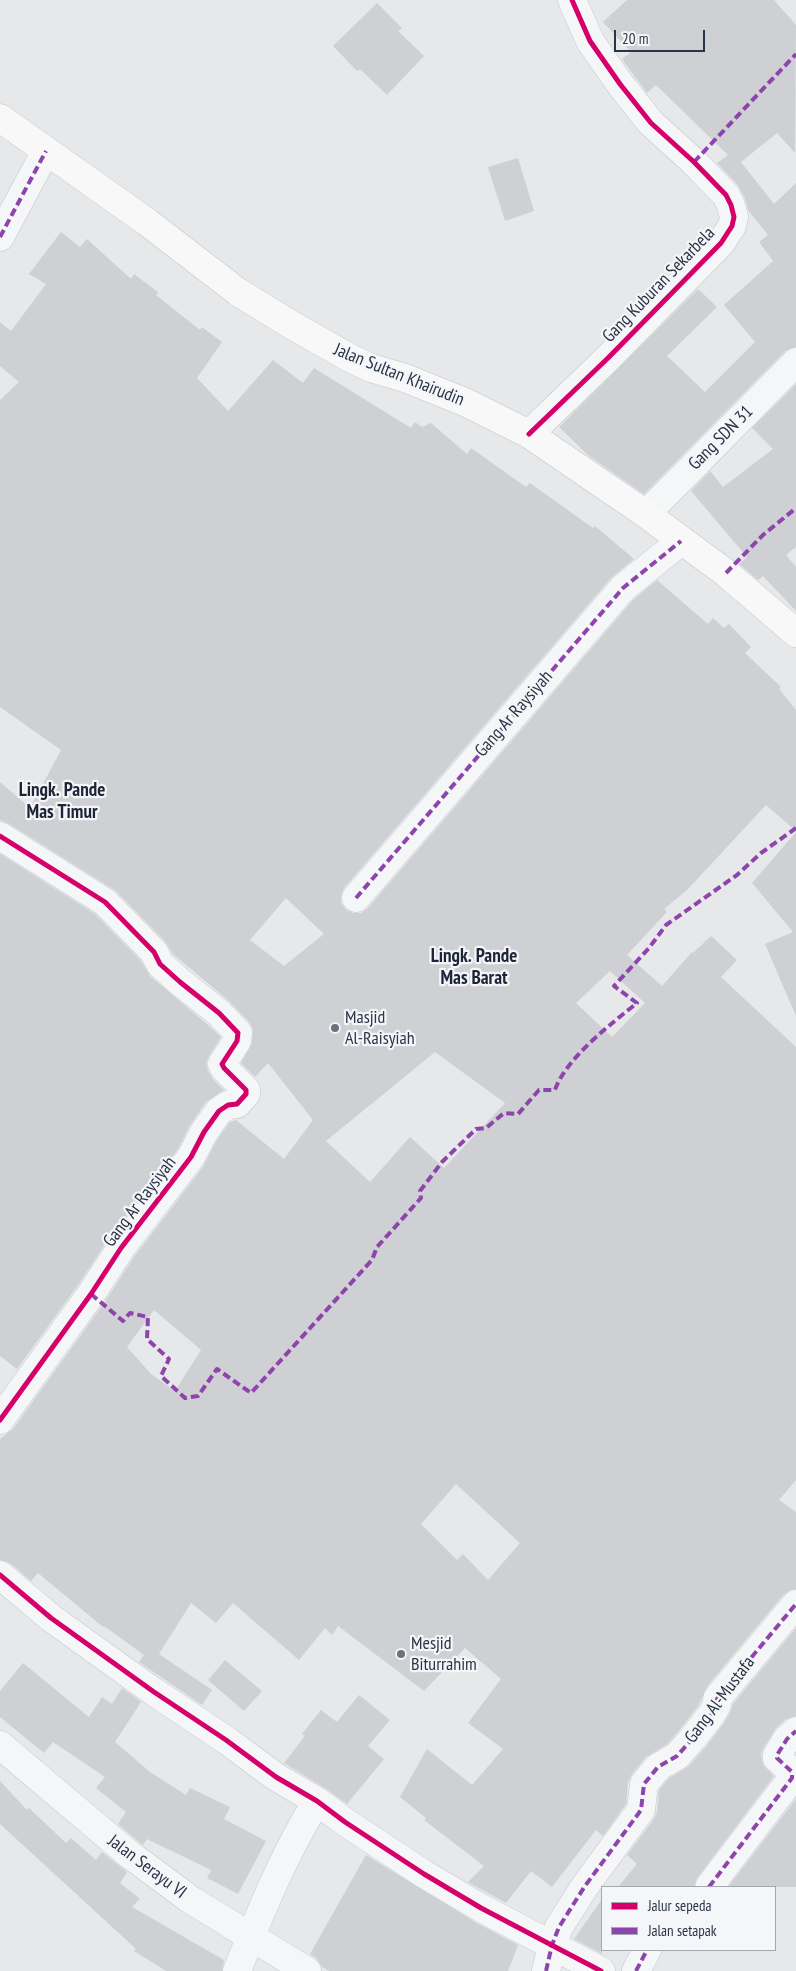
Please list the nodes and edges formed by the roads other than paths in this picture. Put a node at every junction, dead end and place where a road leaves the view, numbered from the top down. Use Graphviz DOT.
graph roads {
  1 [pos="572,0"];
  2 [pos="0,118"];
  3 [pos="46,151"];
  4 [pos="0,237"];
  5 [pos="796,362"];
  6 [pos="529,434"];
  7 [pos="646,514"];
  8 [pos="681,541"];
  9 [pos="796,633"];
  10 [pos="0,836"];
  11 [pos="356,898"];
  12 [pos="0,1420"];
  13 [pos="0,1575"];
  14 [pos="796,1604"];
  15 [pos="796,1731"];
  16 [pos="0,1745"];
  17 [pos="317,1801"];
  18 [pos="711,1886"];
  19 [pos="250,1937"];
  20 [pos="552,1945"];
  21 [pos="646,1951"];
  22 [pos="237,1971"];
  23 [pos="307,1971"];
  24 [pos="546,1971"];
  25 [pos="601,1971"];
  26 [pos="636,1971"];
  1 -- 6 [label="street, Gang Kuburan Sekarbela"];
  2 -- 3 [label="main road, Jalan Sultan Khairudin"];
  3 -- 4 [label="street"];
  3 -- 6 [label="main road, Jalan Sultan Khairudin"];
  5 -- 7 [label="street, Gang SDN 31"];
  6 -- 7 [label="main road, Jalan Sultan Khairudin"];
  7 -- 8 [label="main road, Jalan Sultan Khairudin"];
  8 -- 9 [label="main road, Jalan Sultan Khairudin"];
  8 -- 11 [label="street, Gang Ar Raysiyah"];
  10 -- 12 [label="street, Gang Ar Raysiyah"];
  13 -- 17 [label="street"];
  14 -- 20 [label="street, Gang Al-Mustafa"];
  15 -- 18 [label="street"];
  16 -- 19 [label="street, Jalan Serayu VI"];
  17 -- 19 [label="street"];
  17 -- 20 [label="street"];
  19 -- 22 [label="street"];
  19 -- 23 [label="street, Jalan Serayu VI"];
  20 -- 24 [label="street, Gang Al-Mustafa"];
  20 -- 25 [label="street"];
  21 -- 26 [label="street"];
}
